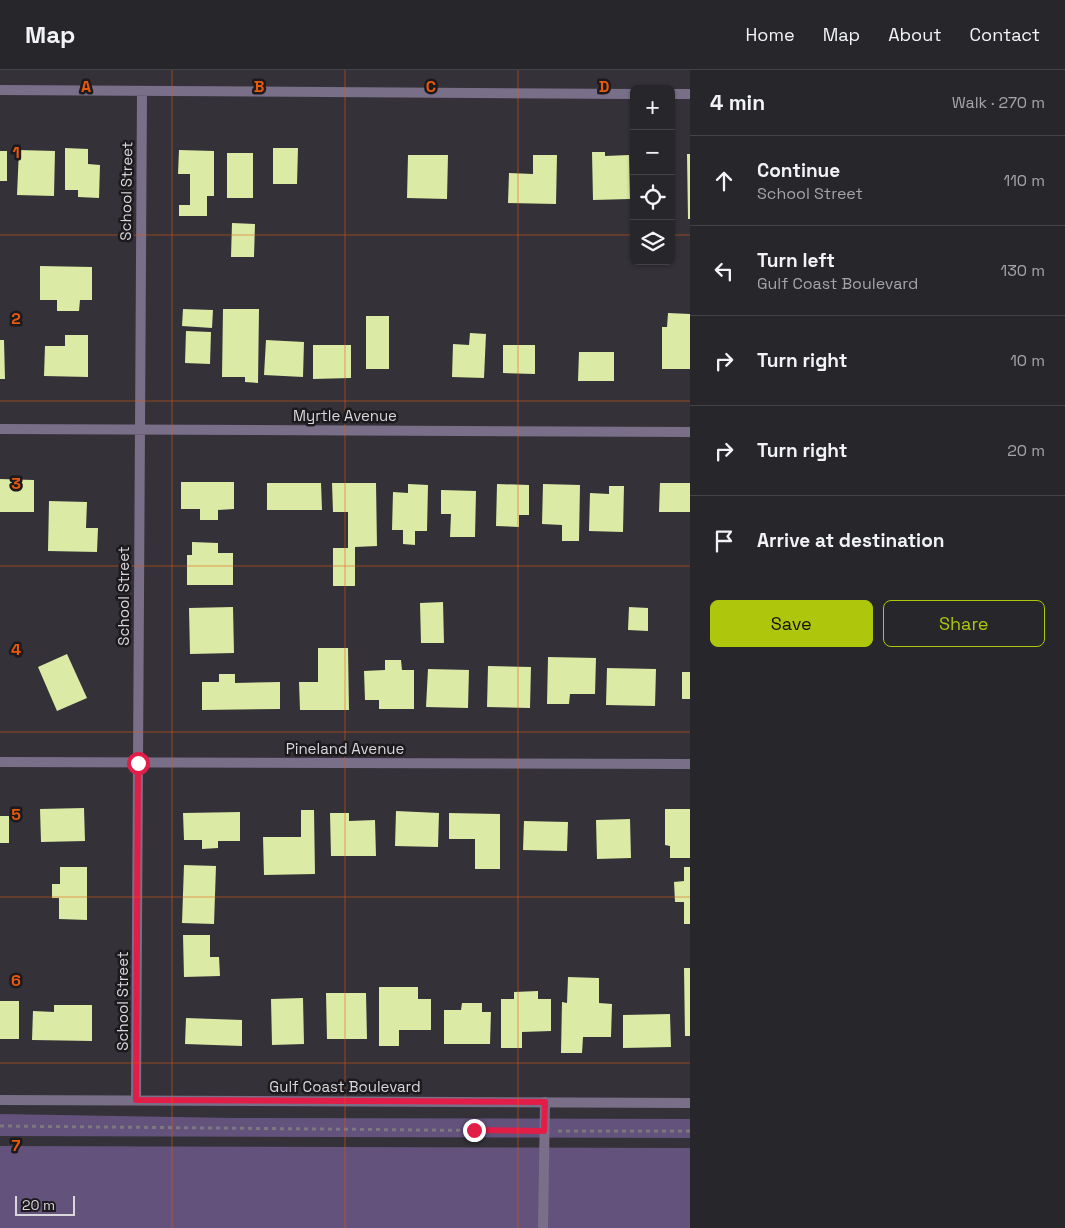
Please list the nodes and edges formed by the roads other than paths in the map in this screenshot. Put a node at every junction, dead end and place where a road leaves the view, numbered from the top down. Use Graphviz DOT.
graph roads {
  1 [pos="0,90"];
  2 [pos="142,92"];
  3 [pos="630,94"];
  4 [pos="675,94"];
  5 [pos="690,94"];
  6 [pos="0,429"];
  7 [pos="139,429"];
  8 [pos="690,432"];
  9 [pos="0,762"];
  10 [pos="138,763"];
  11 [pos="690,764"];
  12 [pos="0,1100"];
  13 [pos="136,1100"];
  14 [pos="545,1102"];
  15 [pos="690,1103"];
  16 [pos="543,1228"];
  1 -- 2 [label="street"];
  2 -- 3 [label="street"];
  2 -- 7 [label="street, School Street"];
  4 -- 5 [label="street"];
  6 -- 7 [label="street, Myrtle Avenue"];
  7 -- 8 [label="street, Myrtle Avenue"];
  7 -- 10 [label="street, School Street"];
  9 -- 10 [label="street, Pineland Avenue"];
  10 -- 11 [label="street, Pineland Avenue"];
  10 -- 13 [label="street, School Street"];
  12 -- 13 [label="street, Gulf Coast Boulevard"];
  13 -- 14 [label="street, Gulf Coast Boulevard"];
  14 -- 15 [label="street, Gulf Coast Boulevard"];
  14 -- 16 [label="street"];
}
